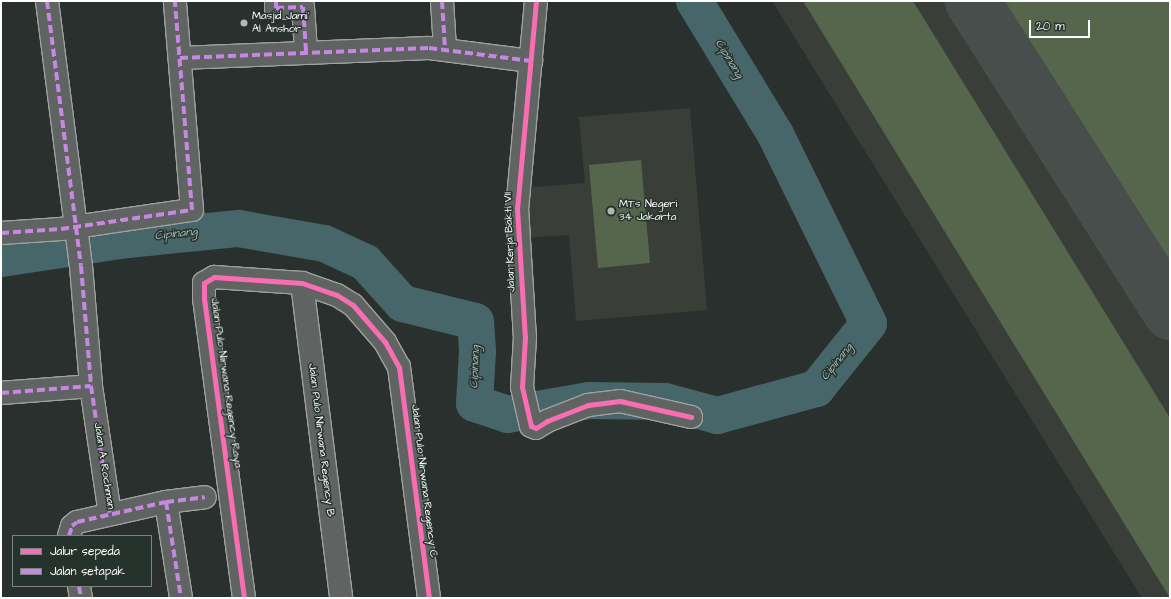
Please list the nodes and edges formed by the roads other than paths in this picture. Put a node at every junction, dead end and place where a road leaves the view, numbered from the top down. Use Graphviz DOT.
graph roads {
  1 [pos="47,1"];
  2 [pos="175,1"];
  3 [pos="276,1"];
  4 [pos="442,1"];
  5 [pos="536,1"];
  6 [pos="445,49"];
  7 [pos="306,51"];
  8 [pos="180,58"];
  9 [pos="531,61"];
  10 [pos="76,230"];
  11 [pos="1,233"];
  12 [pos="302,282"];
  13 [pos="399,367"];
  14 [pos="91,386"];
  15 [pos="1,393"];
  16 [pos="691,417"];
  17 [pos="205,497"];
  18 [pos="166,502"];
  19 [pos="110,514"];
  20 [pos="69,535"];
  21 [pos="79,587"];
  22 [pos="81,598"];
  23 [pos="181,598"];
  24 [pos="244,598"];
  25 [pos="341,598"];
  26 [pos="429,598"];
  1 -- 10 [label="street, Jalan A. Rochman"];
  2 -- 8 [label="street"];
  3 -- 7 [label="street"];
  4 -- 6 [label="street"];
  5 -- 9 [label="street, Jalan Kerja Bakti VII"];
  6 -- 7 [label="street"];
  6 -- 9 [label="street"];
  7 -- 8 [label="street"];
  8 -- 10 [label="street"];
  9 -- 16 [label="street, Jalan Kerja Bakti VII"];
  10 -- 11 [label="street"];
  10 -- 14 [label="street, Jalan A. Rochman"];
  12 -- 13 [label="street, Jalan Pulo Nirwana Regency Raya"];
  12 -- 24 [label="street, Jalan Pulo Nirwana Regency Raya"];
  12 -- 25 [label="street, Jalan Pulo Nirwana Regency B"];
  13 -- 26 [label="street, Jalan Pulo Nirwana Regency C"];
  14 -- 15 [label="street"];
  14 -- 19 [label="street, Jalan A. Rochman"];
  17 -- 18 [label="street, Jalan A. Rochman"];
  18 -- 19 [label="street, Jalan A. Rochman"];
  18 -- 23 [label="street"];
  19 -- 20 [label="street"];
  21 -- 22 [label="street"];
}
